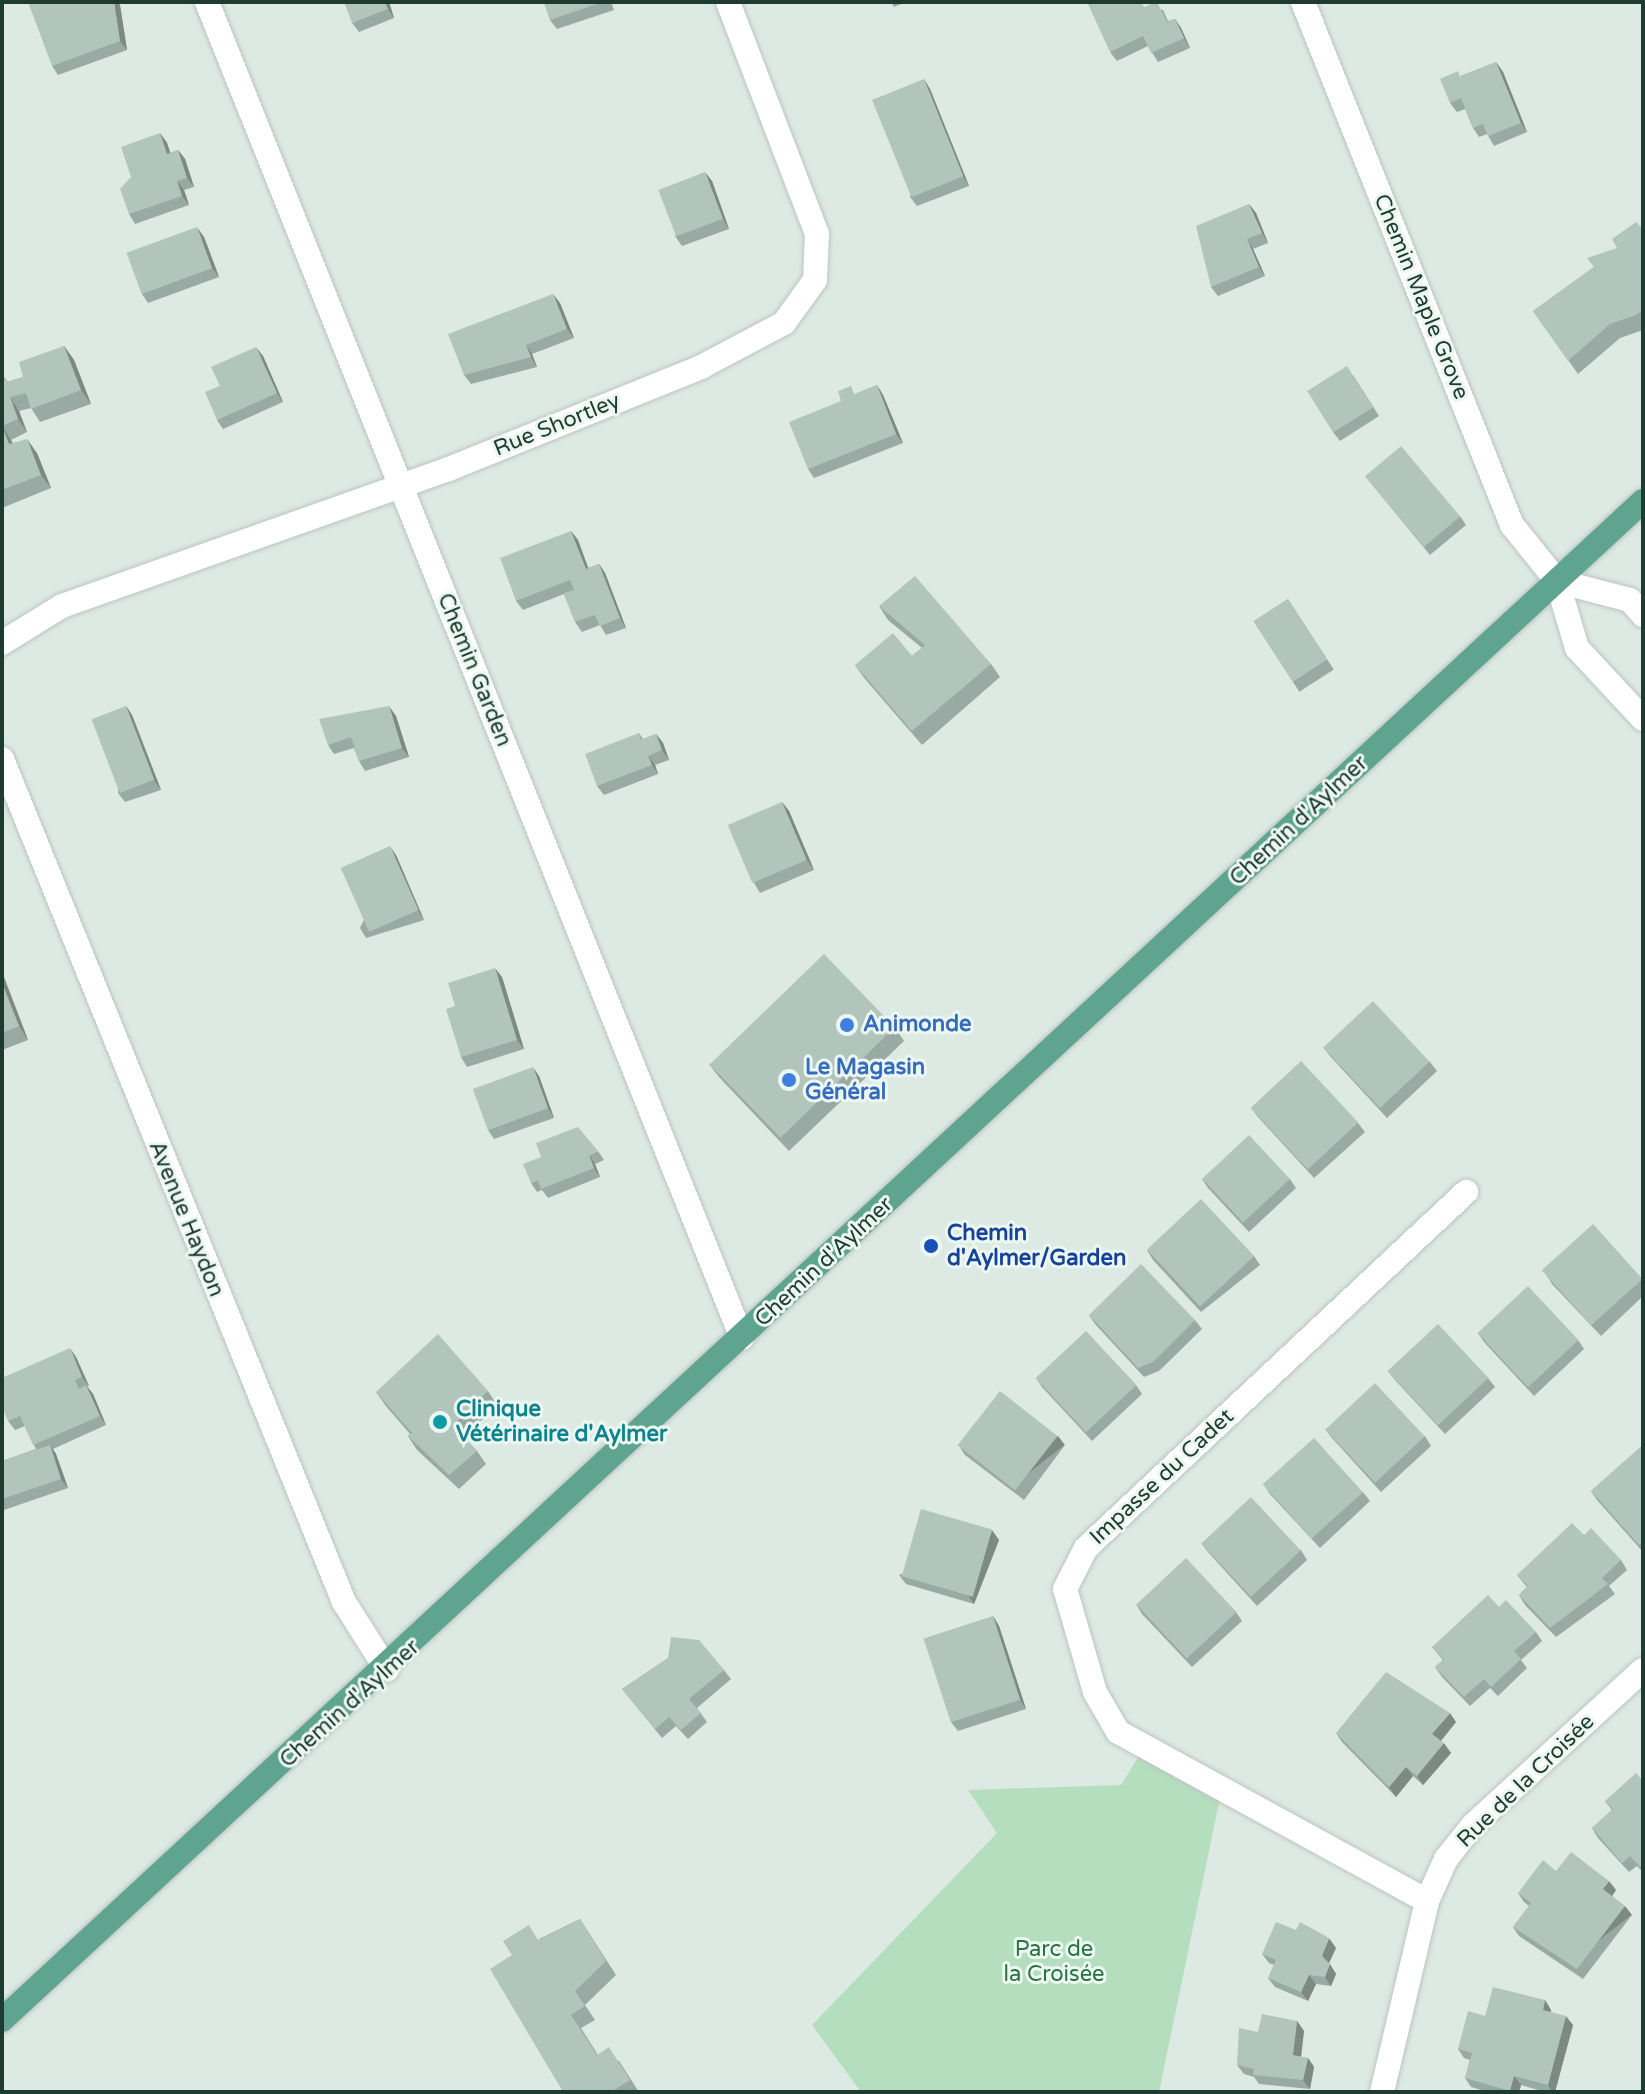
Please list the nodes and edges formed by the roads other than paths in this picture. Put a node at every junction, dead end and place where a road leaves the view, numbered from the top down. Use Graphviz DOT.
graph roads {
  1 [pos="207,2"];
  2 [pos="728,2"];
  3 [pos="1303,2"];
  4 [pos="401,487"];
  5 [pos="1643,501"];
  6 [pos="1557,581"];
  7 [pos="1643,615"];
  8 [pos="2,643"];
  9 [pos="1643,719"];
  10 [pos="2,759"];
  11 [pos="1466,1192"];
  12 [pos="742,1338"];
  13 [pos="387,1670"];
  14 [pos="1643,1670"];
  15 [pos="1427,1901"];
  16 [pos="2,2020"];
  17 [pos="1382,2092"];
  1 -- 4 [label="street, Chemin Garden"];
  2 -- 4 [label="street, Rue Shortley"];
  3 -- 6 [label="street, Chemin Maple Grove"];
  4 -- 8 [label="street, Rue Shortley"];
  4 -- 12 [label="street, Chemin Garden"];
  5 -- 6 [label="main road, Chemin d'Aylmer"];
  6 -- 7 [label="street"];
  6 -- 9 [label="street"];
  6 -- 12 [label="main road, Chemin d'Aylmer"];
  10 -- 13 [label="street, Avenue Haydon"];
  11 -- 15 [label="street, Impasse du Cadet"];
  12 -- 13 [label="main road, Chemin d'Aylmer"];
  13 -- 16 [label="main road, Chemin d'Aylmer"];
  14 -- 15 [label="street, Rue de la Croisée"];
  15 -- 17 [label="street, Rue de la Croisée"];
}
